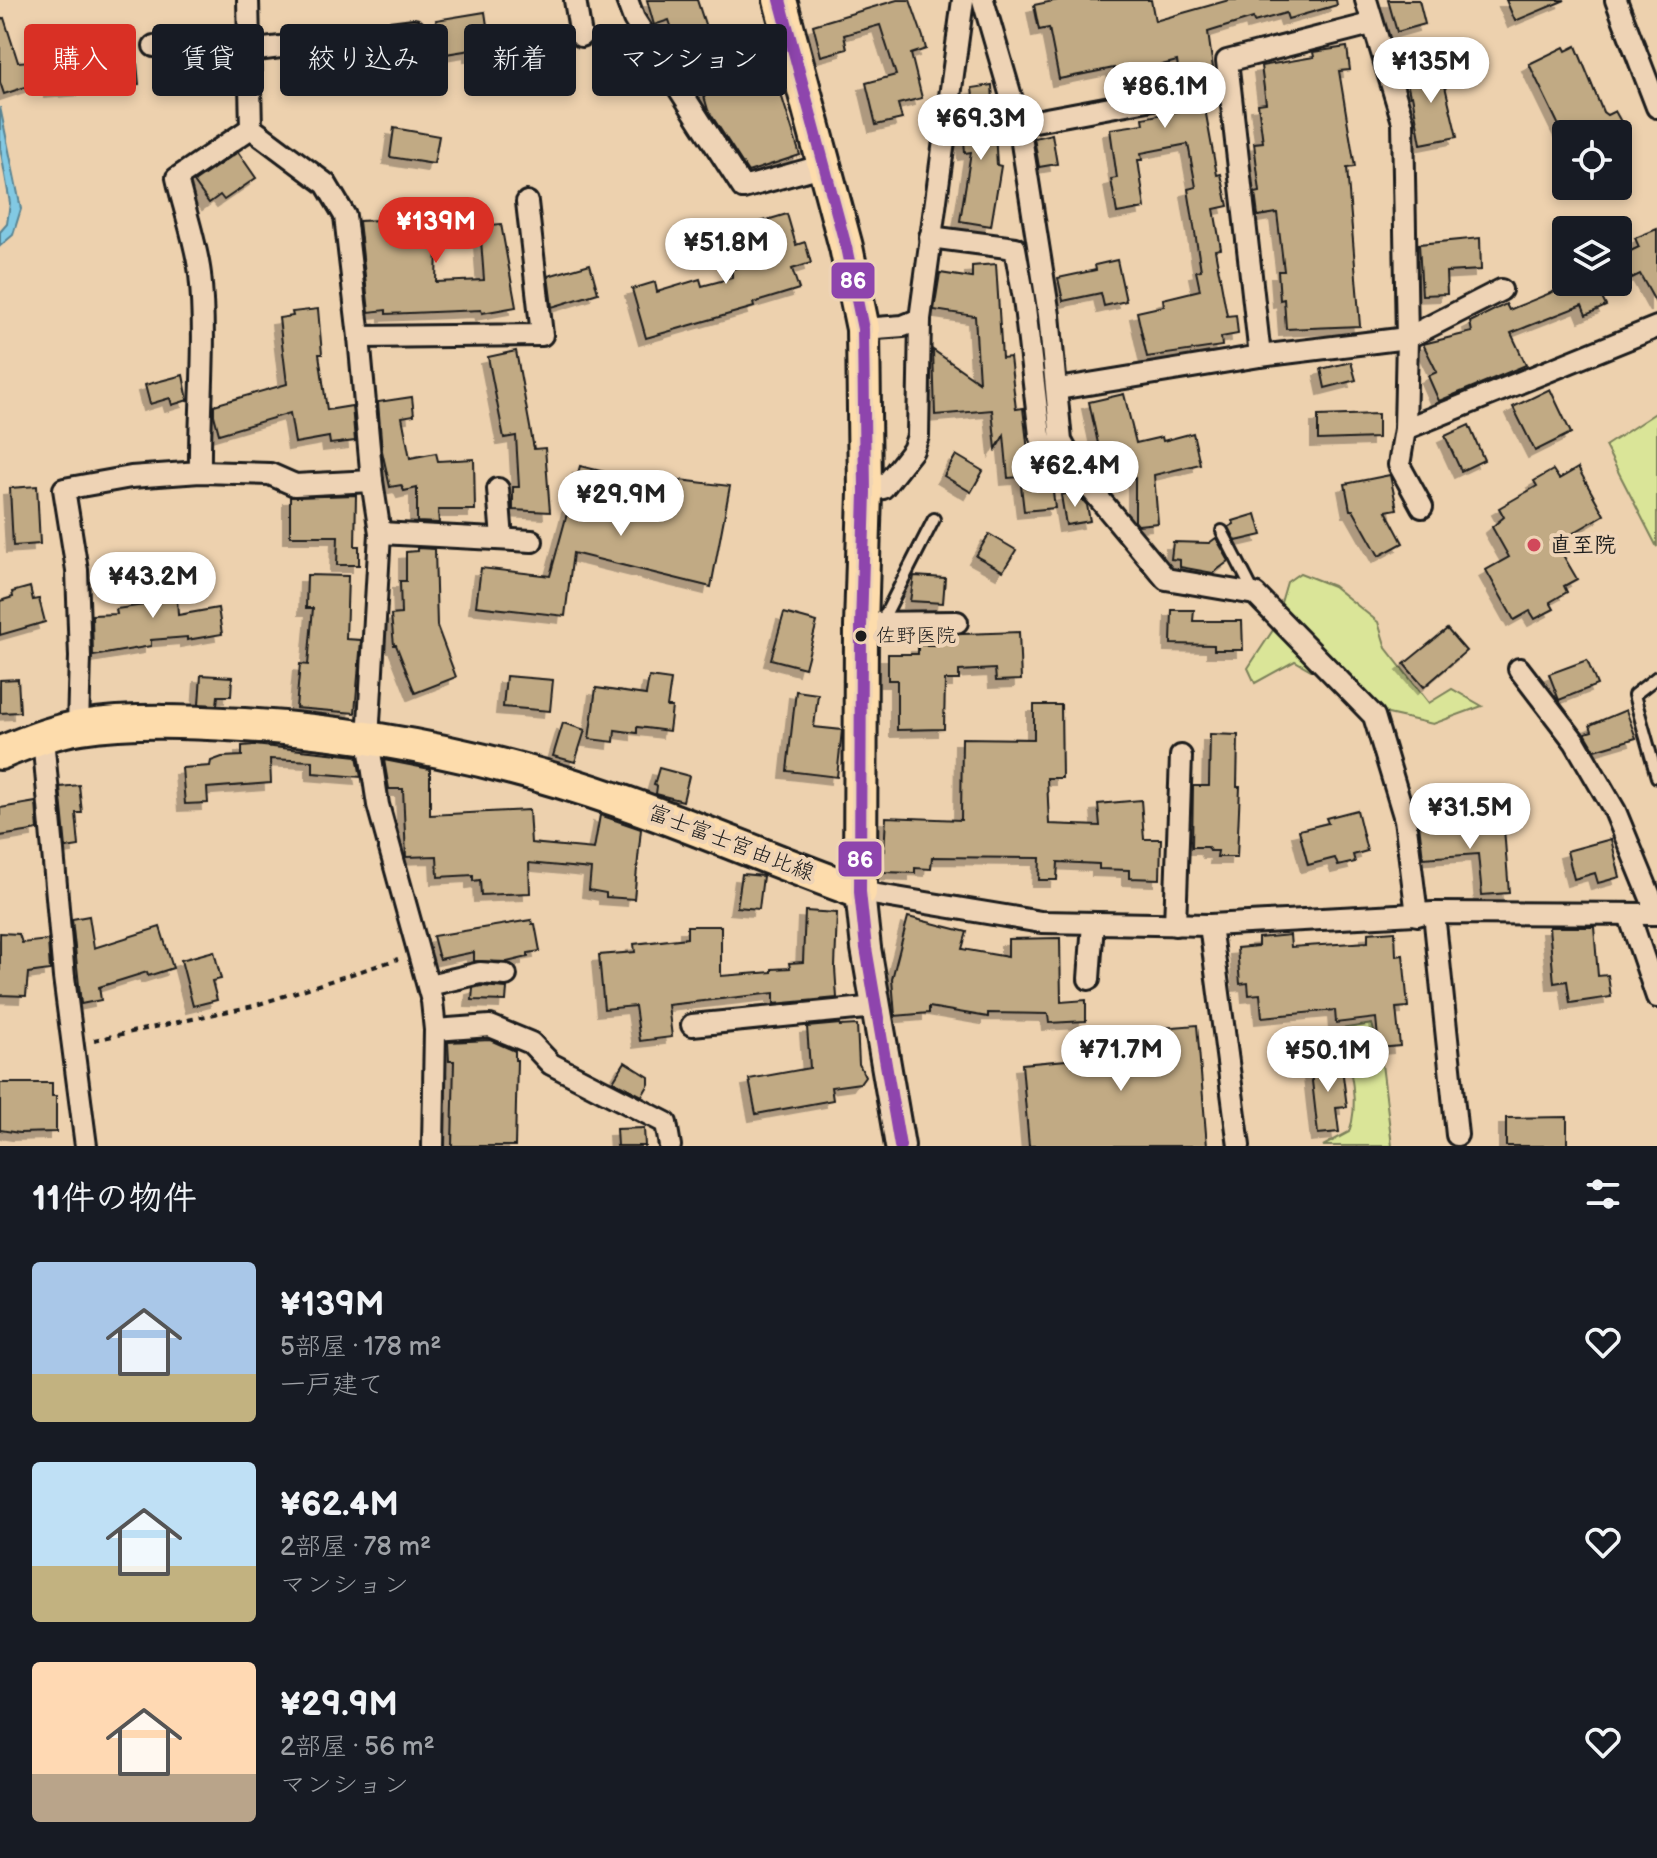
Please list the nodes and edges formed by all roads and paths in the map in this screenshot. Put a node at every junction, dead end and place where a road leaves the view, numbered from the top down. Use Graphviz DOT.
graph roads {
  1 [pos="248,0"];
  2 [pos="575,0"];
  3 [pos="627,0"];
  4 [pos="780,0"];
  5 [pos="963,0"];
  6 [pos="983,0"];
  7 [pos="1366,0"];
  8 [pos="1616,0"];
  9 [pos="248,24"];
  10 [pos="1371,24"];
  11 [pos="581,36"];
  12 [pos="250,96"];
  13 [pos="1164,97"];
  14 [pos="1657,107"];
  15 [pos="1019,124"];
  16 [pos="251,128"];
  17 [pos="825,165"];
  18 [pos="527,202"];
  19 [pos="930,237"];
  20 [pos="1501,290"];
  21 [pos="920,319"];
  22 [pos="1657,327"];
  23 [pos="863,329"];
  24 [pos="359,337"];
  25 [pos="1407,338"];
  26 [pos="1260,356"];
  27 [pos="1058,389"];
  28 [pos="1405,429"];
  29 [pos="200,472"];
  30 [pos="1081,477"];
  31 [pos="372,481"];
  32 [pos="498,489"];
  33 [pos="865,492"];
  34 [pos="1422,507"];
  35 [pos="934,519"];
  36 [pos="1222,531"];
  37 [pos="380,533"];
  38 [pos="502,539"];
  39 [pos="532,541"];
  40 [pos="1255,594"];
  41 [pos="957,622"];
  42 [pos="871,623"];
  43 [pos="1519,669"];
  44 [pos="1657,677"];
  45 [pos="78,727"];
  46 [pos="43,737"];
  47 [pos="368,739"];
  48 [pos="0,753"];
  49 [pos="1181,756"];
  50 [pos="1657,777"];
  51 [pos="860,892"];
  52 [pos="1657,913"];
  53 [pos="1426,914"];
  54 [pos="1629,915"];
  55 [pos="1093,923"];
  56 [pos="1175,925"];
  57 [pos="1210,925"];
  58 [pos="419,952"];
  59 [pos="506,975"];
  60 [pos="1089,979"];
  61 [pos="429,985"];
  62 [pos="1657,997"];
  63 [pos="876,1007"];
  64 [pos="692,1025"];
  65 [pos="435,1030"];
  66 [pos="72,1045"];
  67 [pos="1457,1135"];
  68 [pos="86,1146"];
  69 [pos="433,1146"];
  70 [pos="670,1146"];
  71 [pos="900,1146"];
  72 [pos="1239,1146"];
  1 -- 9 [label="street"];
  2 -- 11 [label="street"];
  3 -- 17 [label="street"];
  4 -- 17 [label="main road"];
  5 -- 19 [label="street"];
  6 -- 15 [label="street"];
  7 -- 10 [label="street"];
  8 -- 14 [label="street"];
  10 -- 25 [label="street"];
  10 -- 26 [label="street"];
  12 -- 16 [label="street"];
  13 -- 15 [label="street"];
  15 -- 27 [label="street"];
  16 -- 24 [label="street"];
  16 -- 29 [label="street"];
  17 -- 23 [label="main road"];
  18 -- 24 [label="street"];
  19 -- 21 [label="street"];
  19 -- 30 [label="street"];
  20 -- 25 [label="street"];
  21 -- 23 [label="street"];
  21 -- 33 [label="street"];
  22 -- 28 [label="street"];
  23 -- 33 [label="main road"];
  24 -- 31 [label="street"];
  25 -- 26 [label="street"];
  25 -- 28 [label="street"];
  26 -- 27 [label="street"];
  27 -- 30 [label="street"];
  28 -- 34 [label="street"];
  29 -- 31 [label="street"];
  29 -- 45 [label="street"];
  30 -- 40 [label="street"];
  31 -- 37 [label="street"];
  32 -- 38 [label="street"];
  33 -- 42 [label="main road"];
  35 -- 42 [label="lane"];
  36 -- 40 [label="lane"];
  37 -- 38 [label="street"];
  37 -- 47 [label="street"];
  38 -- 39 [label="street"];
  40 -- 53 [label="street"];
  41 -- 42 [label="street"];
  42 -- 51 [label="main road"];
  43 -- 52 [label="street"];
  44 -- 50 [label="lane"];
  45 -- 46 [label="main road, 富士富士宮由比線"];
  45 -- 47 [label="main road, 富士富士宮由比線"];
  46 -- 48 [label="main road, 富士富士宮由比線"];
  46 -- 66 [label="street"];
  47 -- 51 [label="main road, 富士富士宮由比線"];
  47 -- 58 [label="street"];
  49 -- 56 [label="street"];
  51 -- 55 [label="street"];
  51 -- 63 [label="main road"];
  52 -- 54 [label="street"];
  53 -- 54 [label="street"];
  53 -- 57 [label="street"];
  53 -- 67 [label="street"];
  54 -- 62 [label="street"];
  55 -- 56 [label="street"];
  55 -- 60 [label="street"];
  56 -- 57 [label="street"];
  57 -- 72 [label="street"];
  58 -- 61 [label="street"];
  58 -- 66 [label="path"];
  59 -- 61 [label="street"];
  61 -- 65 [label="street"];
  63 -- 64 [label="street"];
  63 -- 71 [label="main road"];
  65 -- 69 [label="street"];
  65 -- 70 [label="street"];
  66 -- 68 [label="street"];
}
